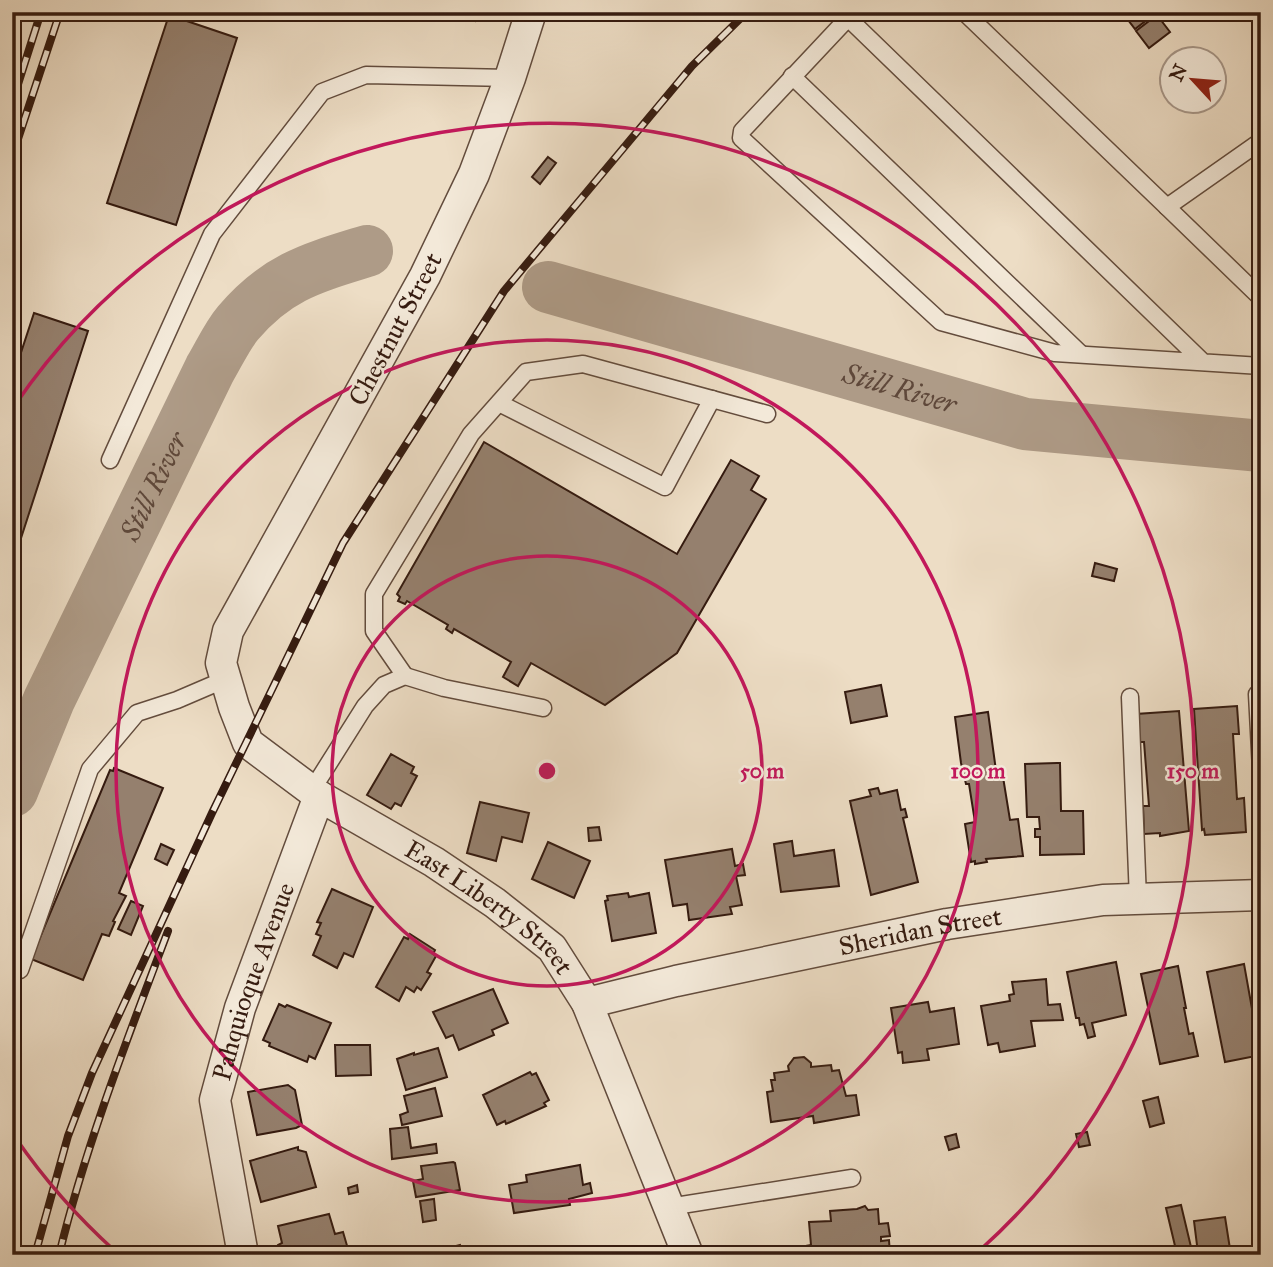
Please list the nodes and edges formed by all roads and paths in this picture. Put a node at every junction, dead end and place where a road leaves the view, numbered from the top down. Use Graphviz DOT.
graph roads {
  1 [pos="531,12"];
  2 [pos="964,12"];
  3 [pos="851,15"];
  4 [pos="792,76"];
  5 [pos="510,78"];
  6 [pos="1261,141"];
  7 [pos="1167,207"];
  8 [pos="1261,298"];
  9 [pos="1081,355"];
  10 [pos="1203,362"];
  11 [pos="1261,366"];
  12 [pos="712,399"];
  13 [pos="499,403"];
  14 [pos="767,414"];
  15 [pos="110,460"];
  16 [pos="228,631"];
  17 [pos="405,676"];
  18 [pos="226,678"];
  19 [pos="1256,694"];
  20 [pos="1130,697"];
  21 [pos="543,708"];
  22 [pos="1261,770"];
  23 [pos="316,793"];
  24 [pos="1261,895"];
  25 [pos="1138,899"];
  26 [pos="20,970"];
  27 [pos="587,1003"];
  28 [pos="852,1178"];
  29 [pos="669,1207"];
  30 [pos="243,1255"];
  31 [pos="688,1255"];
  1 -- 5 [label="street, Chestnut Street"];
  2 -- 7 [label="lane"];
  3 -- 4 [label="lane"];
  3 -- 10 [label="lane"];
  4 -- 9 [label="lane"];
  4 -- 9 [label="lane"];
  5 -- 15 [label="lane"];
  5 -- 16 [label="street, Chestnut Street"];
  6 -- 7 [label="lane"];
  7 -- 8 [label="lane"];
  9 -- 10 [label="lane"];
  10 -- 11 [label="lane"];
  12 -- 13 [label="lane"];
  12 -- 13 [label="lane"];
  12 -- 14 [label="lane"];
  13 -- 17 [label="lane"];
  16 -- 18 [label="street, East Liberty Street"];
  17 -- 21 [label="lane"];
  17 -- 23 [label="lane"];
  18 -- 23 [label="street, East Liberty Street"];
  18 -- 26 [label="lane"];
  19 -- 22 [label="lane"];
  20 -- 25 [label="lane"];
  23 -- 27 [label="street, East Liberty Street"];
  23 -- 30 [label="street, Pahquioque Avenue"];
  24 -- 25 [label="street, Sheridan Street"];
  25 -- 27 [label="street, Sheridan Street"];
  27 -- 29 [label="street, East Liberty Street"];
  28 -- 29 [label="lane"];
  29 -- 31 [label="street, East Liberty Street"];
}
